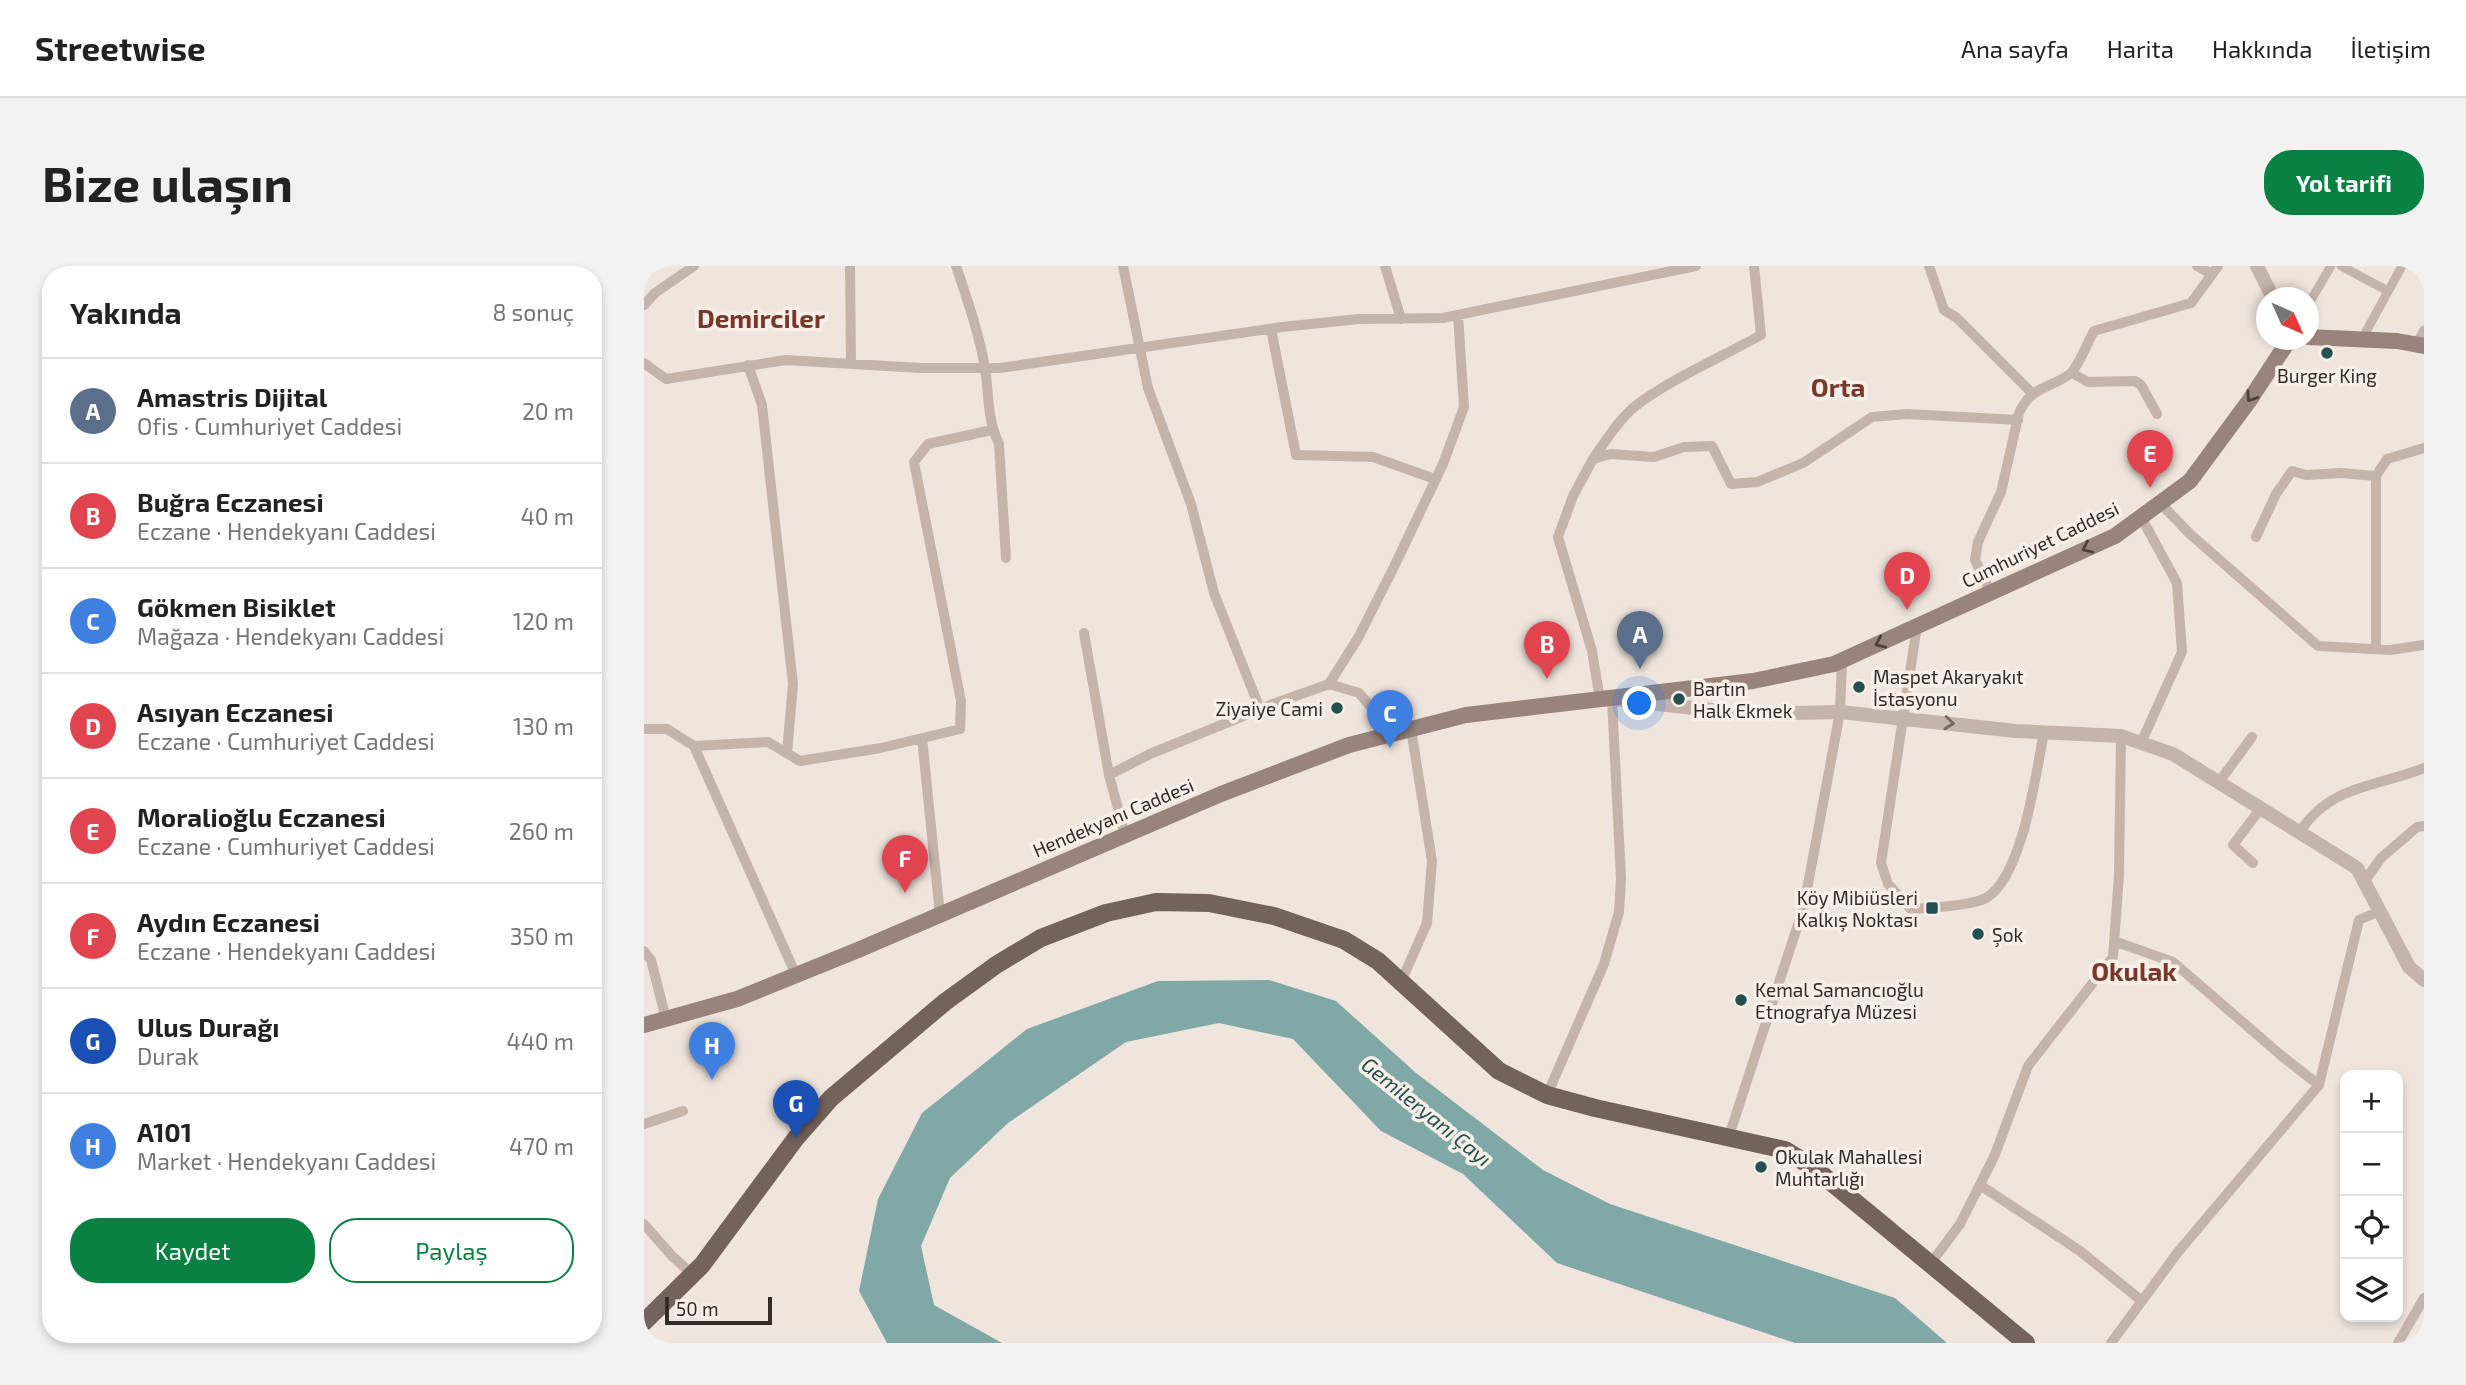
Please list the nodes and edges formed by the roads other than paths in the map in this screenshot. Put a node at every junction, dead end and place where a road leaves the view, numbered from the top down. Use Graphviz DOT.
graph roads {
  1 [pos="694,266"];
  2 [pos="850,266"];
  3 [pos="956,266"];
  4 [pos="1123,266"];
  5 [pos="1385,266"];
  6 [pos="1696,266"];
  7 [pos="1754,266"];
  8 [pos="1929,266"];
  9 [pos="2197,266"];
  10 [pos="2257,266"];
  11 [pos="2331,266"];
  12 [pos="2341,266"];
  13 [pos="2402,266"];
  14 [pos="2215,270"];
  15 [pos="2268,287"];
  16 [pos="2319,287"];
  17 [pos="2388,291"];
  18 [pos="644,305"];
  19 [pos="1458,315"];
  20 [pos="1401,319"];
  21 [pos="1271,329"];
  22 [pos="2319,337"];
  23 [pos="2362,339"];
  24 [pos="2421,340"];
  25 [pos="1139,348"];
  26 [pos="2282,350"];
  27 [pos="644,363"];
  28 [pos="851,364"];
  29 [pos="748,365"];
  30 [pos="985,368"];
  31 [pos="2072,373"];
  32 [pos="2032,393"];
  33 [pos="2157,414"];
  34 [pos="2018,420"];
  35 [pos="992,430"];
  36 [pos="2424,448"];
  37 [pos="1592,459"];
  38 [pos="2376,477"];
  39 [pos="1436,479"];
  40 [pos="2160,503"];
  41 [pos="2141,517"];
  42 [pos="2256,537"];
  43 [pos="1006,558"];
  44 [pos="1991,593"];
  45 [pos="1917,626"];
  46 [pos="1084,633"];
  47 [pos="2424,645"];
  48 [pos="2376,649"];
  49 [pos="1842,660"];
  50 [pos="1329,684"];
  51 [pos="1606,699"];
  52 [pos="1260,709"];
  53 [pos="1840,712"];
  54 [pos="1902,718"];
  55 [pos="644,729"];
  56 [pos="1410,729"];
  57 [pos="2044,732"];
  58 [pos="1392,733"];
  59 [pos="2121,736"];
  60 [pos="2252,737"];
  61 [pos="922,738"];
  62 [pos="2141,743"];
  63 [pos="694,746"];
  64 [pos="787,753"];
  65 [pos="2424,768"];
  66 [pos="1108,775"];
  67 [pos="2219,782"];
  68 [pos="2262,808"];
  69 [pos="2424,826"];
  70 [pos="2300,832"];
  71 [pos="1125,835"];
  72 [pos="2253,863"];
  73 [pos="2364,882"];
  74 [pos="2380,911"];
  75 [pos="940,915"];
  76 [pos="2114,941"];
  77 [pos="644,951"];
  78 [pos="796,975"];
  79 [pos="2424,980"];
  80 [pos="1401,982"];
  81 [pos="666,1019"];
  82 [pos="644,1025"];
  83 [pos="2319,1085"];
  84 [pos="1547,1095"];
  85 [pos="684,1111"];
  86 [pos="644,1124"];
  87 [pos="1729,1136"];
  88 [pos="1980,1185"];
  89 [pos="644,1224"];
  90 [pos="1931,1263"];
  91 [pos="692,1275"];
  92 [pos="2424,1298"];
  93 [pos="667,1300"];
  94 [pos="2142,1301"];
  95 [pos="644,1317"];
  96 [pos="644,1322"];
  97 [pos="2026,1343"];
  98 [pos="2111,1343"];
  99 [pos="2399,1343"];
  1 -- 18 [label="street"];
  2 -- 28 [label="street"];
  3 -- 30 [label="street"];
  4 -- 25 [label="street"];
  5 -- 20 [label="street"];
  6 -- 19 [label="street"];
  7 -- 37 [label="street"];
  8 -- 32 [label="street"];
  9 -- 14 [label="street"];
  10 -- 15 [label="street"];
  11 -- 16 [label="street"];
  12 -- 17 [label="street"];
  13 -- 17 [label="street"];
  14 -- 31 [label="street"];
  17 -- 23 [label="street"];
  19 -- 20 [label="street"];
  19 -- 39 [label="street"];
  20 -- 21 [label="street"];
  21 -- 25 [label="street"];
  21 -- 39 [label="street"];
  22 -- 23 [label="main road"];
  23 -- 24 [label="main road"];
  25 -- 30 [label="street"];
  25 -- 52 [label="street"];
  26 -- 40 [label="main road, Cumhuriyet Caddesi, one-way"];
  27 -- 29 [label="street"];
  28 -- 29 [label="street"];
  28 -- 30 [label="street"];
  29 -- 64 [label="street"];
  30 -- 35 [label="street"];
  31 -- 32 [label="street"];
  31 -- 33 [label="street"];
  32 -- 34 [label="street"];
  34 -- 37 [label="street"];
  34 -- 44 [label="street"];
  35 -- 43 [label="street"];
  35 -- 61 [label="street"];
  36 -- 38 [label="street"];
  37 -- 51 [label="street"];
  38 -- 42 [label="street"];
  38 -- 48 [label="street"];
  39 -- 50 [label="street"];
  40 -- 41 [label="main road, Cumhuriyet Caddesi"];
  40 -- 48 [label="street"];
  41 -- 44 [label="main road, Cumhuriyet Caddesi, one-way"];
  41 -- 62 [label="street"];
  44 -- 45 [label="main road, Cumhuriyet Caddesi"];
  45 -- 49 [label="main road, Cumhuriyet Caddesi, one-way"];
  45 -- 54 [label="street"];
  46 -- 66 [label="street"];
  47 -- 48 [label="street"];
  49 -- 51 [label="main road, Cumhuriyet Caddesi"];
  49 -- 53 [label="street"];
  50 -- 52 [label="street"];
  50 -- 58 [label="street"];
  51 -- 53 [label="street"];
  51 -- 56 [label="main road, Hendekyanı Caddesi"];
  51 -- 84 [label="street"];
  52 -- 66 [label="street"];
  53 -- 54 [label="street"];
  53 -- 87 [label="street"];
  54 -- 57 [label="street, one-way"];
  54 -- 57 [label="street"];
  55 -- 63 [label="street"];
  56 -- 58 [label="main road, Hendekyanı Caddesi"];
  56 -- 80 [label="street"];
  57 -- 59 [label="street"];
  58 -- 71 [label="main road, Hendekyanı Caddesi"];
  59 -- 62 [label="street"];
  59 -- 76 [label="street"];
  60 -- 67 [label="street"];
  61 -- 64 [label="street"];
  61 -- 75 [label="street"];
  62 -- 67 [label="street"];
  63 -- 64 [label="street"];
  63 -- 78 [label="street"];
  65 -- 70 [label="street"];
  66 -- 71 [label="street"];
  67 -- 68 [label="street"];
  68 -- 70 [label="street"];
  68 -- 72 [label="street"];
  69 -- 73 [label="street"];
  70 -- 73 [label="street"];
  71 -- 75 [label="main road, Hendekyanı Caddesi"];
  73 -- 74 [label="street"];
  74 -- 79 [label="street"];
  74 -- 83 [label="street"];
  75 -- 78 [label="main road, Hendekyanı Caddesi"];
  76 -- 83 [label="street"];
  76 -- 88 [label="street"];
  77 -- 81 [label="street"];
  78 -- 81 [label="main road, Hendekyanı Caddesi"];
  80 -- 84 [label="main road"];
  80 -- 91 [label="main road"];
  81 -- 82 [label="main road, Hendekyanı Caddesi"];
  83 -- 94 [label="street"];
  84 -- 87 [label="main road"];
  85 -- 86 [label="street"];
  87 -- 90 [label="main road"];
  88 -- 90 [label="street"];
  88 -- 94 [label="street"];
  89 -- 91 [label="street"];
  90 -- 97 [label="main road"];
  91 -- 93 [label="main road"];
  92 -- 99 [label="street"];
  93 -- 95 [label="main road"];
  93 -- 96 [label="main road"];
  94 -- 98 [label="street"];
}
